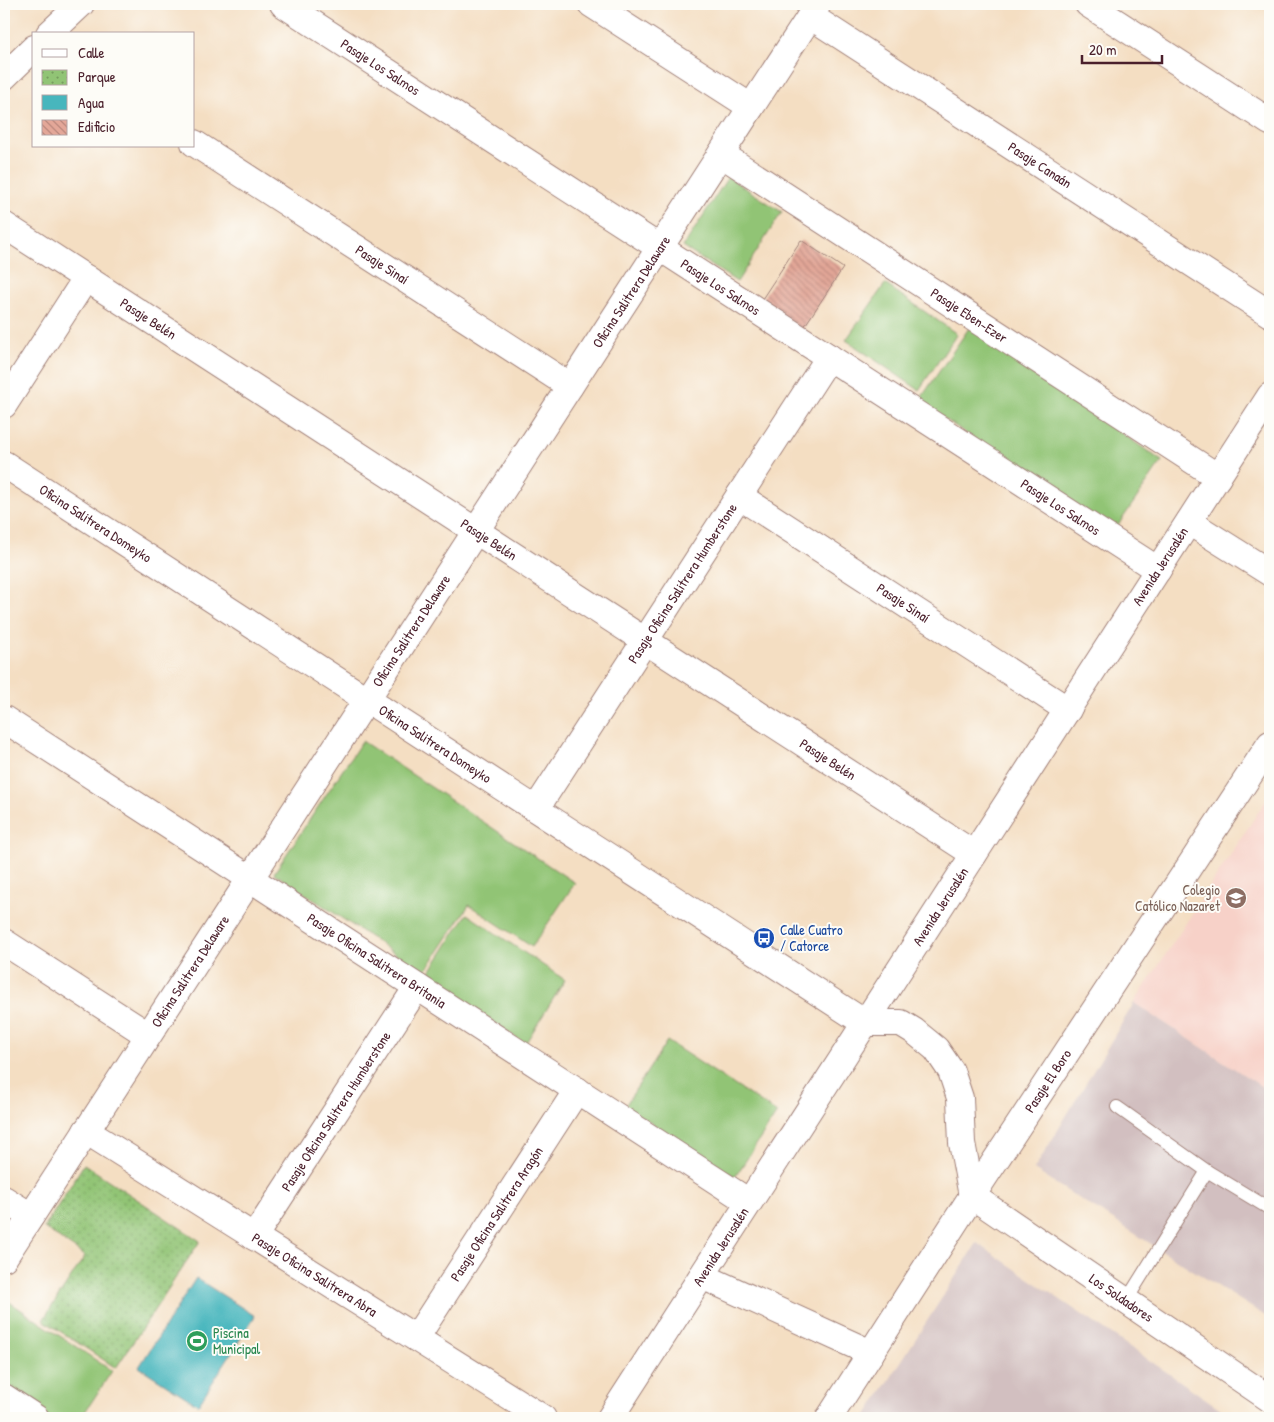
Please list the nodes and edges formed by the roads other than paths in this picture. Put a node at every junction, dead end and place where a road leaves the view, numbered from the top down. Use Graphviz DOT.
graph roads {
  1 [pos="81,4"];
  2 [pos="283,4"];
  3 [pos="592,4"];
  4 [pos="1088,4"];
  5 [pos="814,10"];
  6 [pos="51,32"];
  7 [pos="32,50"];
  8 [pos="4,77"];
  9 [pos="751,107"];
  10 [pos="1270,122"];
  11 [pos="195,144"];
  12 [pos="721,154"];
  13 [pos="4,225"];
  14 [pos="660,248"];
  15 [pos="86,278"];
  16 [pos="1270,314"];
  17 [pos="829,357"];
  18 [pos="570,386"];
  19 [pos="1270,396"];
  20 [pos="4,405"];
  21 [pos="4,464"];
  22 [pos="1218,476"];
  23 [pos="739,496"];
  24 [pos="1190,522"];
  25 [pos="476,531"];
  26 [pos="1158,570"];
  27 [pos="1270,573"];
  28 [pos="645,641"];
  29 [pos="367,700"];
  30 [pos="1068,710"];
  31 [pos="4,719"];
  32 [pos="1270,744"];
  33 [pos="536,809"];
  34 [pos="974,854"];
  35 [pos="250,879"];
  36 [pos="4,942"];
  37 [pos="417,987"];
  38 [pos="865,1023"];
  39 [pos="148,1035"];
  40 [pos="577,1090"];
  41 [pos="1117,1107"];
  42 [pos="86,1131"];
  43 [pos="1206,1171"];
  44 [pos="972,1196"];
  45 [pos="4,1199"];
  46 [pos="749,1202"];
  47 [pos="1270,1209"];
  48 [pos="31,1216"];
  49 [pos="254,1237"];
  50 [pos="4,1258"];
  51 [pos="702,1276"];
  52 [pos="1126,1301"];
  53 [pos="416,1338"];
  54 [pos="871,1353"];
  55 [pos="4,1397"];
  56 [pos="1270,1399"];
  57 [pos="36,1418"];
  58 [pos="543,1418"];
  59 [pos="610,1418"];
  60 [pos="829,1418"];
  1 -- 6 [label="street"];
  2 -- 14 [label="street, Pasaje Los Salmos"];
  3 -- 9 [label="street"];
  4 -- 10 [label="street"];
  5 -- 9 [label="street, Oficina Salitrera Delaware"];
  5 -- 16 [label="street, Pasaje Canaán"];
  7 -- 8 [label="street"];
  9 -- 12 [label="street, Oficina Salitrera Delaware"];
  11 -- 18 [label="street, Pasaje Sinaí"];
  12 -- 14 [label="street, Oficina Salitrera Delaware"];
  12 -- 22 [label="street, Pasaje Eben-Ezer"];
  13 -- 15 [label="street, Pasaje Belén"];
  14 -- 17 [label="street, Pasaje Los Salmos"];
  14 -- 18 [label="street, Oficina Salitrera Delaware"];
  15 -- 20 [label="street"];
  15 -- 25 [label="street, Pasaje Belén"];
  17 -- 23 [label="street, Pasaje Oficina Salitrera Humberstone"];
  17 -- 26 [label="street, Pasaje Los Salmos"];
  18 -- 25 [label="street, Oficina Salitrera Delaware"];
  19 -- 22 [label="street, Avenida Jerusalén"];
  21 -- 29 [label="street, Oficina Salitrera Domeyko"];
  22 -- 24 [label="street, Avenida Jerusalén"];
  23 -- 28 [label="street, Pasaje Oficina Salitrera Humberstone"];
  23 -- 30 [label="street, Pasaje Sinaí"];
  24 -- 26 [label="street, Avenida Jerusalén"];
  24 -- 27 [label="street"];
  25 -- 28 [label="street, Pasaje Belén"];
  25 -- 29 [label="street, Oficina Salitrera Delaware"];
  26 -- 30 [label="street, Avenida Jerusalén"];
  28 -- 33 [label="street, Pasaje Oficina Salitrera Humberstone"];
  28 -- 34 [label="street, Pasaje Belén"];
  29 -- 33 [label="street, Oficina Salitrera Domeyko"];
  29 -- 35 [label="street, Oficina Salitrera Delaware"];
  30 -- 34 [label="street, Avenida Jerusalén"];
  31 -- 35 [label="street, Pasaje Oficina Salitrera Britania"];
  32 -- 44 [label="street, Pasaje El Boro"];
  33 -- 38 [label="street, Oficina Salitrera Domeyko"];
  34 -- 38 [label="street, Avenida Jerusalén"];
  35 -- 37 [label="street, Pasaje Oficina Salitrera Britania"];
  35 -- 39 [label="street, Oficina Salitrera Delaware"];
  36 -- 39 [label="street"];
  37 -- 40 [label="street, Pasaje Oficina Salitrera Britania"];
  37 -- 49 [label="street, Pasaje Oficina Salitrera Humberstone"];
  38 -- 44 [label="street"];
  38 -- 46 [label="street, Avenida Jerusalén"];
  39 -- 42 [label="street, Oficina Salitrera Delaware"];
  40 -- 46 [label="street, Pasaje Oficina Salitrera Britania"];
  40 -- 53 [label="street, Pasaje Oficina Salitrera Aragón"];
  41 -- 43 [label="lane"];
  42 -- 48 [label="street, Oficina Salitrera Delaware"];
  42 -- 49 [label="street, Pasaje Oficina Salitrera Abra"];
  43 -- 47 [label="lane"];
  43 -- 52 [label="lane"];
  44 -- 52 [label="street, Los Soldadores"];
  44 -- 54 [label="street, Pasaje El Boro"];
  45 -- 48 [label="street"];
  46 -- 51 [label="street, Avenida Jerusalén"];
  48 -- 50 [label="street, Oficina Salitrera Delaware"];
  49 -- 53 [label="street, Pasaje Oficina Salitrera Abra"];
  51 -- 54 [label="street"];
  51 -- 59 [label="street, Avenida Jerusalén"];
  52 -- 56 [label="street, Los Soldadores"];
  53 -- 58 [label="street, Pasaje Oficina Salitrera Abra"];
  54 -- 60 [label="street, Pasaje El Boro"];
  55 -- 57 [label="street"];
}
